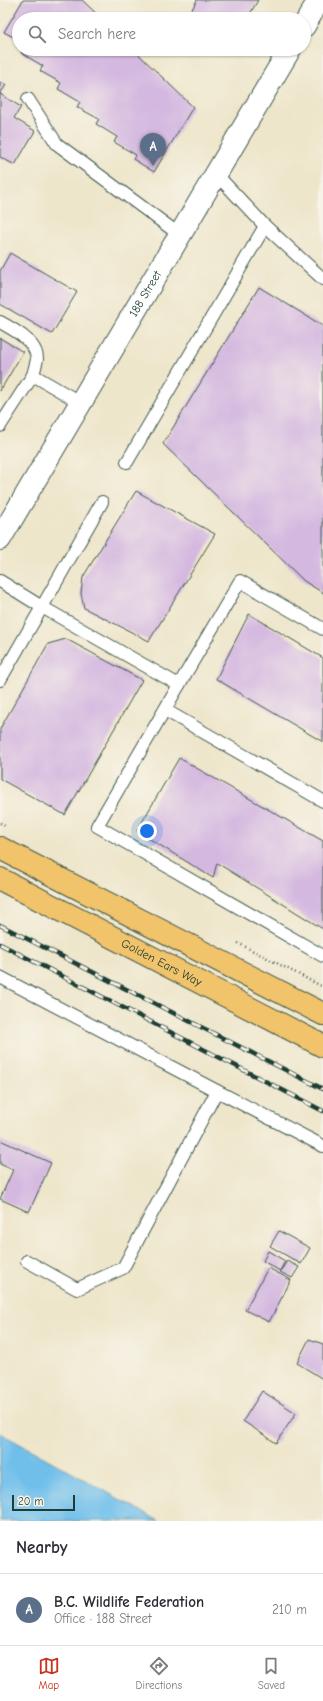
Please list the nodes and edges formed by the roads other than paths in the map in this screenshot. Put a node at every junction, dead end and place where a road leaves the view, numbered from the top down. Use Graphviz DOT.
graph roads {
  1 [pos="319,0"];
  2 [pos="311,14"];
  3 [pos="286,56"];
  4 [pos="28,99"];
  5 [pos="216,174"];
  6 [pos="266,226"];
  7 [pos="180,235"];
  8 [pos="323,279"];
  9 [pos="0,322"];
  10 [pos="33,375"];
  11 [pos="81,403"];
  12 [pos="0,426"];
  13 [pos="127,462"];
  14 [pos="102,502"];
  15 [pos="0,539"];
  16 [pos="0,581"];
  17 [pos="42,607"];
  18 [pos="323,629"];
  19 [pos="0,680"];
  20 [pos="179,685"];
  21 [pos="165,710"];
  22 [pos="323,801"];
  23 [pos="0,848"];
  24 [pos="0,879"];
  25 [pos="323,956"];
  26 [pos="0,977"];
  27 [pos="323,1014"];
  28 [pos="323,1046"];
  29 [pos="217,1091"];
  30 [pos="323,1146"];
  31 [pos="27,1261"];
  1 -- 2 [label="street"];
  3 -- 5 [label="street, 188 Street"];
  4 -- 7 [label="lane"];
  5 -- 6 [label="lane"];
  5 -- 7 [label="street, 188 Street"];
  6 -- 8 [label="lane"];
  6 -- 13 [label="lane"];
  7 -- 11 [label="street, 188 Street"];
  9 -- 10 [label="lane"];
  10 -- 11 [label="lane"];
  10 -- 12 [label="lane"];
  11 -- 15 [label="street, 188 Street"];
  14 -- 17 [label="lane"];
  16 -- 17 [label="lane"];
  17 -- 19 [label="lane"];
  17 -- 20 [label="lane"];
  18 -- 20 [label="lane"];
  20 -- 21 [label="lane"];
  21 -- 22 [label="lane"];
  21 -- 25 [label="lane"];
  23 -- 27 [label="main road"];
  24 -- 28 [label="main road, Golden Ears Way"];
  26 -- 29 [label="lane"];
  29 -- 30 [label="lane"];
  29 -- 31 [label="lane"];
}
